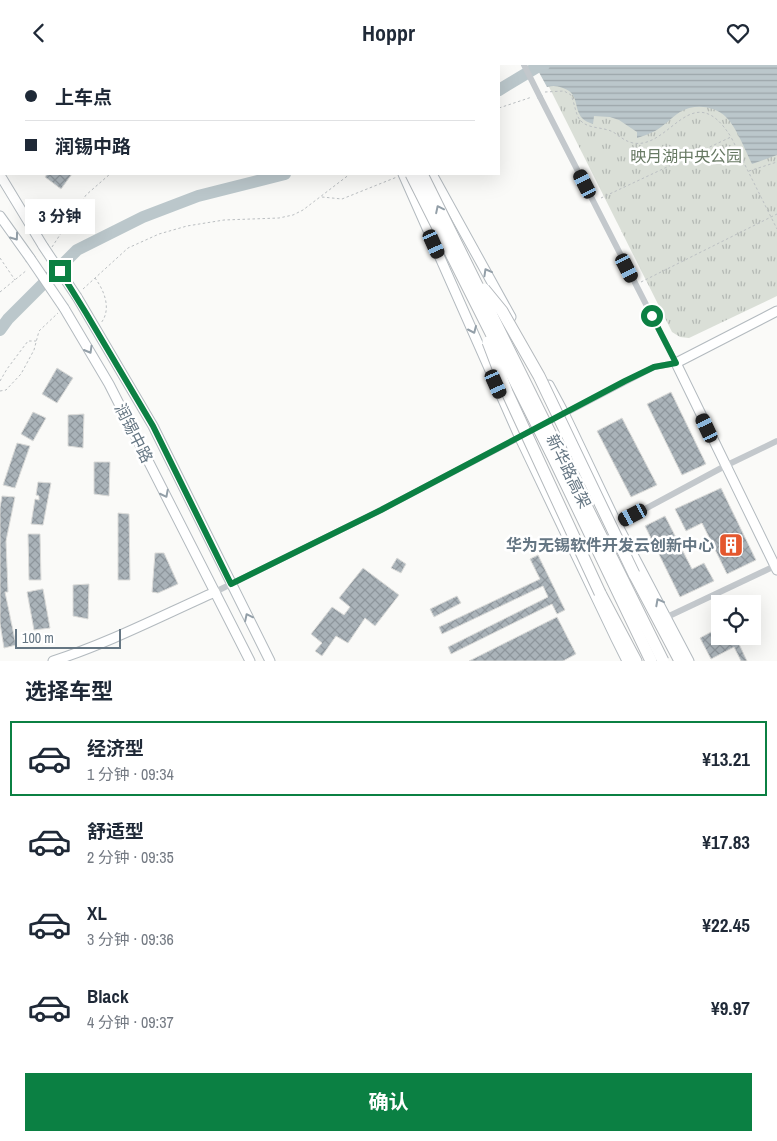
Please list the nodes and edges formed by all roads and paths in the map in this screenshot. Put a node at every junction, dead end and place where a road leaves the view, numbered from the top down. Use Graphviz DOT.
graph roads {
  1 [pos="524,65"];
  2 [pos="541,95"];
  3 [pos="500,108"];
  4 [pos="731,137"];
  5 [pos="777,162"];
  6 [pos="748,172"];
  7 [pos="0,175"];
  8 [pos="109,175"];
  9 [pos="349,175"];
  10 [pos="401,175"];
  11 [pos="403,175"];
  12 [pos="412,175"];
  13 [pos="422,175"];
  14 [pos="433,175"];
  15 [pos="322,197"];
  16 [pos="594,202"];
  17 [pos="777,215"];
  18 [pos="0,216"];
  19 [pos="771,217"];
  20 [pos="777,229"];
  21 [pos="48,246"];
  22 [pos="0,258"];
  23 [pos="28,269"];
  24 [pos="466,274"];
  25 [pos="94,278"];
  26 [pos="15,281"];
  27 [pos="636,284"];
  28 [pos="0,292"];
  29 [pos="79,294"];
  30 [pos="62,310"];
  31 [pos="777,311"];
  32 [pos="96,329"];
  33 [pos="36,341"];
  34 [pos="676,363"];
  35 [pos="0,381"];
  36 [pos="0,391"];
  37 [pos="564,413"];
  38 [pos="519,436"];
  39 [pos="777,441"];
  40 [pos="726,466"];
  41 [pos="617,524"];
  42 [pos="776,567"];
  43 [pos="231,584"];
  44 [pos="215,592"];
  45 [pos="667,617"];
  46 [pos="53,661"];
  47 [pos="250,661"];
  48 [pos="270,661"];
  49 [pos="627,661"];
  50 [pos="636,661"];
  51 [pos="651,661"];
  52 [pos="663,661"];
  53 [pos="680,661"];
  54 [pos="689,661"];
  1 -- 2 [label="street, bridge"];
  2 -- 3 [label="path"];
  2 -- 4 [label="path"];
  2 -- 16 [label="street"];
  4 -- 6 [label="path"];
  4 -- 16 [label="path"];
  5 -- 6 [label="path"];
  6 -- 19 [label="path"];
  7 -- 21 [label="main road, 润锡中路"];
  8 -- 21 [label="path"];
  9 -- 15 [label="path"];
  10 -- 15 [label="path"];
  11 -- 38 [label="main road, one-way"];
  12 -- 24 [label="highway, 新华路高架, bridge"];
  24 -- 13 [label="highway, 新华路高架, one-way, bridge"];
  37 -- 14 [label="main road, one-way"];
  15 -- 25 [label="path"];
  16 -- 27 [label="street"];
  17 -- 19 [label="path"];
  18 -- 30 [label="main road, 润锡中路, one-way, bridge"];
  19 -- 20 [label="path"];
  19 -- 27 [label="path"];
  21 -- 29 [label="main road, 润锡中路, bridge"];
  22 -- 26 [label="path"];
  23 -- 26 [label="path"];
  24 -- 50 [label="highway, bridge"];
  24 -- 51 [label="highway, 新华路高架, bridge"];
  24 -- 52 [label="highway, 新华路高架, bridge"];
  24 -- 53 [label="highway, bridge"];
  25 -- 29 [label="path"];
  25 -- 32 [label="path"];
  26 -- 28 [label="path"];
  27 -- 34 [label="street"];
  29 -- 32 [label="main road, 润锡中路"];
  30 -- 33 [label="path"];
  30 -- 44 [label="main road, 润锡中路, one-way"];
  31 -- 34 [label="main road"];
  32 -- 43 [label="main road, 润锡中路"];
  33 -- 35 [label="path"];
  33 -- 36 [label="path"];
  34 -- 37 [label="street"];
  34 -- 40 [label="main road"];
  37 -- 38 [label="street"];
  37 -- 41 [label="main road"];
  38 -- 43 [label="street"];
  38 -- 49 [label="main road"];
  39 -- 40 [label="street"];
  40 -- 41 [label="street"];
  40 -- 42 [label="main road"];
  45 -- 41 [label="main road, one-way"];
  42 -- 45 [label="street"];
  43 -- 44 [label="street"];
  48 -- 43 [label="main road, 润锡中路, one-way"];
  44 -- 46 [label="main road"];
  44 -- 47 [label="main road, 润锡中路"];
  45 -- 54 [label="main road"];
}
